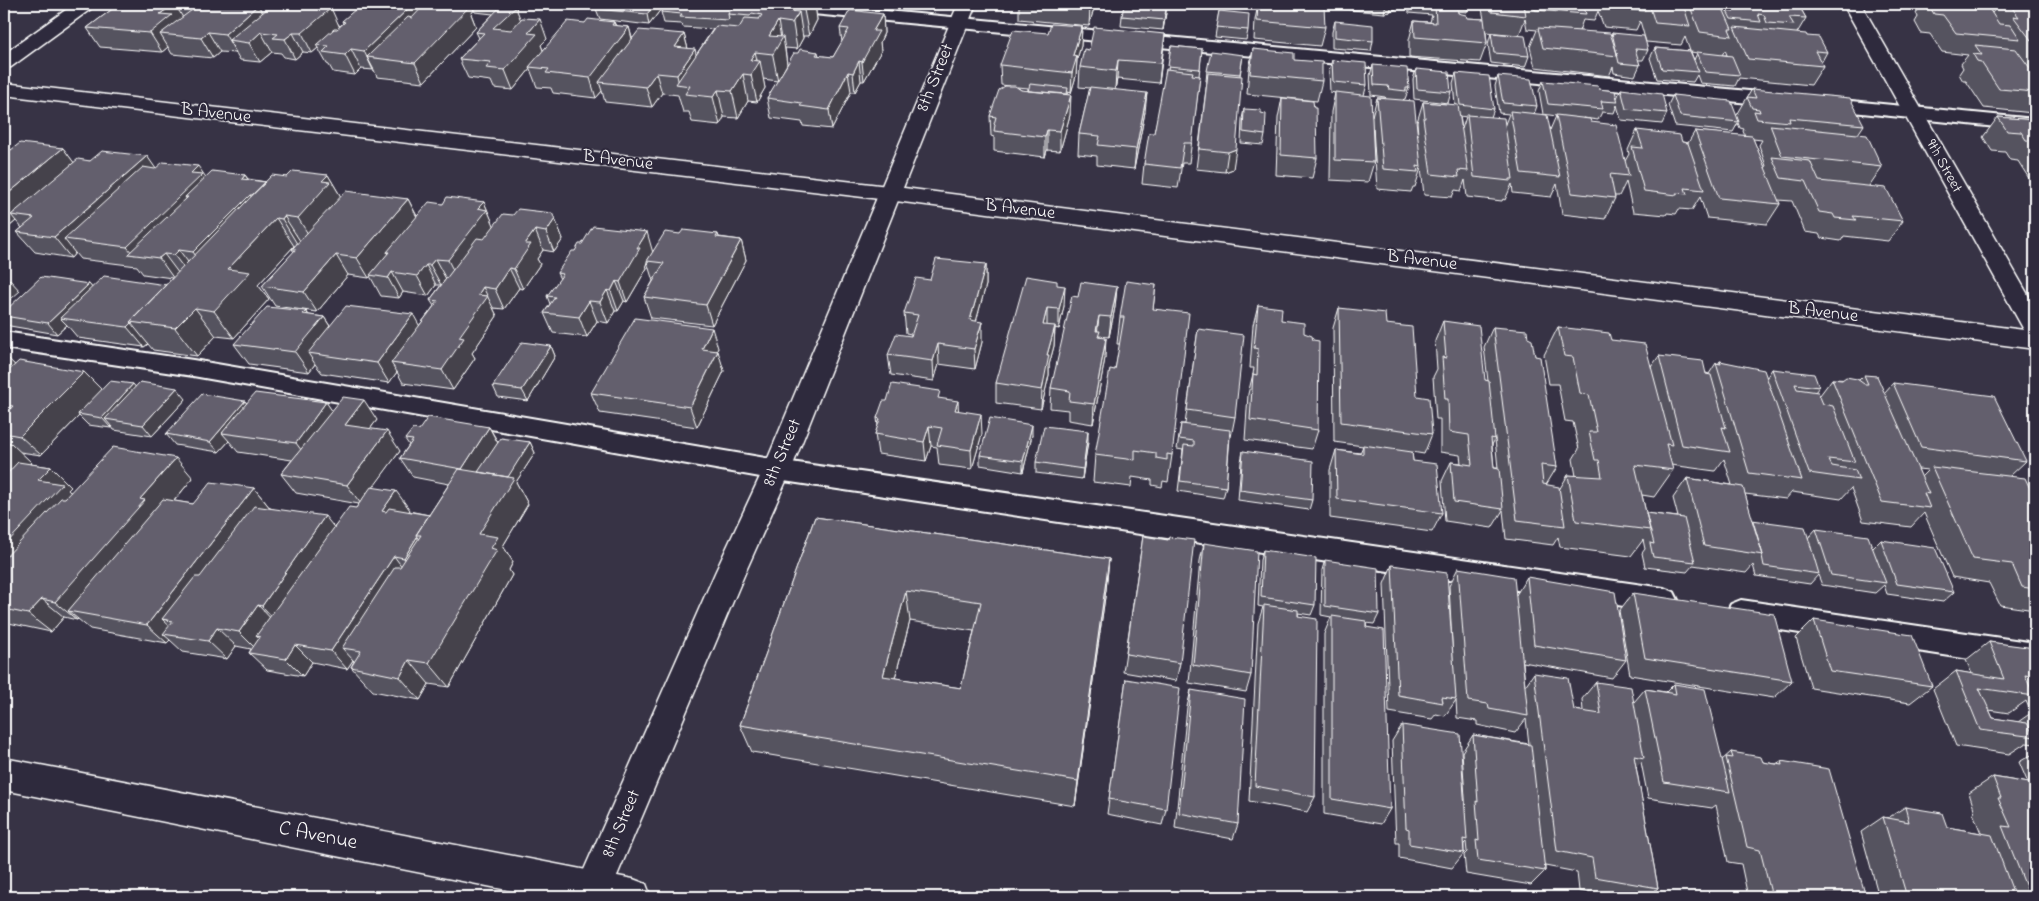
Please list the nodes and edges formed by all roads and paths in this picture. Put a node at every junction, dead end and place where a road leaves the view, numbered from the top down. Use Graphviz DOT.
graph roads {
  1 [pos="86,4"];
  2 [pos="760,4"];
  3 [pos="1852,4"];
  4 [pos="962,14"];
  5 [pos="4,63"];
  6 [pos="4,89"];
  7 [pos="1914,113"];
  8 [pos="2035,125"];
  9 [pos="888,192"];
  10 [pos="2035,328"];
  11 [pos="4,340"];
  12 [pos="2035,340"];
  13 [pos="777,470"];
  14 [pos="1684,603"];
  15 [pos="1714,608"];
  16 [pos="2035,656"];
  17 [pos="4,774"];
  18 [pos="592,893"];
  19 [pos="632,897"];
  1 -- 5 [label="street"];
  2 -- 4 [label="lane"];
  3 -- 7 [label="street, 9th Street"];
  4 -- 7 [label="lane"];
  4 -- 9 [label="street, 8th Street"];
  6 -- 9 [label="street, B Avenue"];
  7 -- 8 [label="lane"];
  7 -- 10 [label="street, 9th Street"];
  9 -- 12 [label="street, B Avenue"];
  9 -- 13 [label="street, 8th Street"];
  11 -- 13 [label="lane"];
  13 -- 14 [label="lane"];
  13 -- 18 [label="street, 8th Street"];
  15 -- 16 [label="lane"];
  17 -- 18 [label="street, C Avenue"];
  18 -- 19 [label="street, C Avenue"];
}
